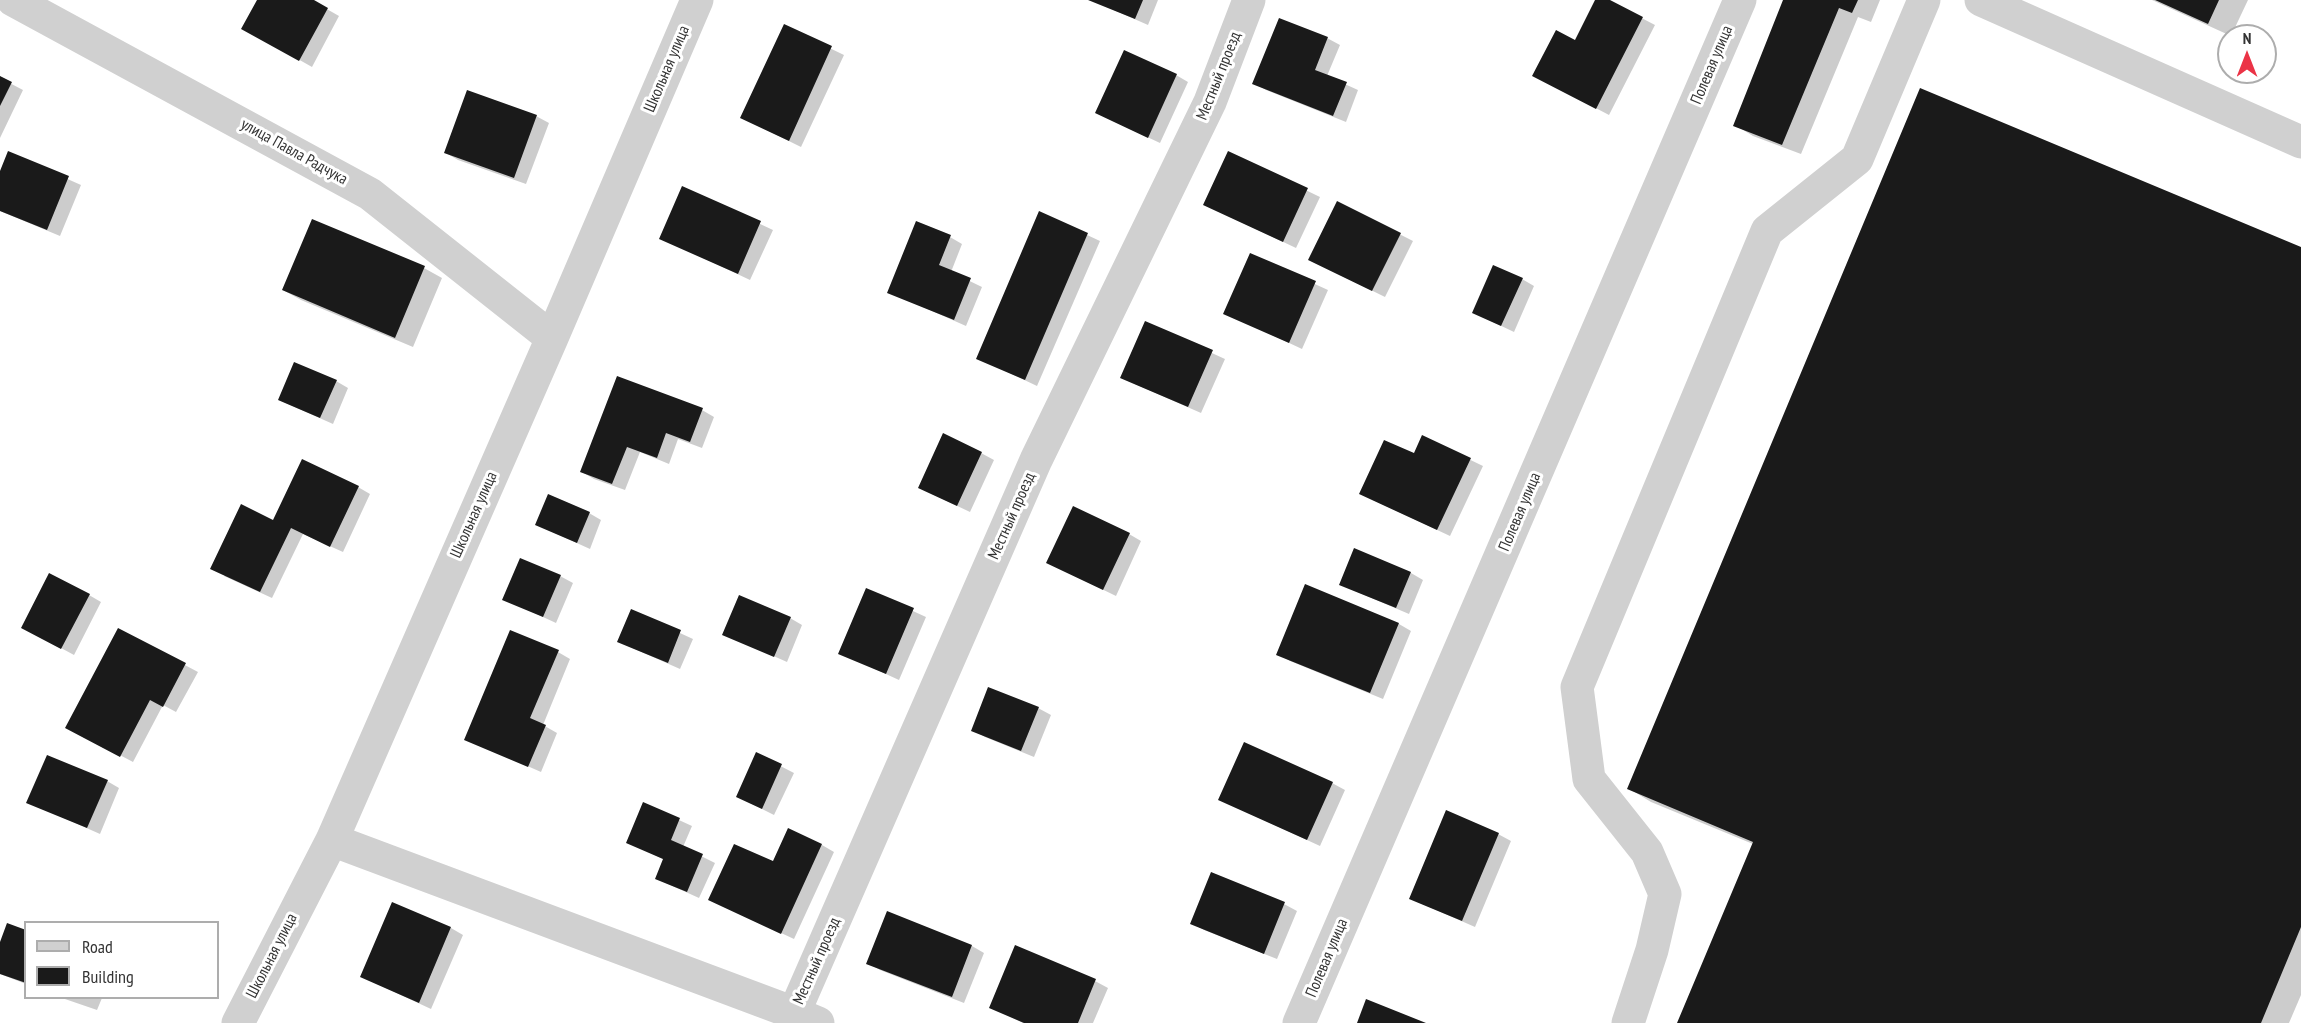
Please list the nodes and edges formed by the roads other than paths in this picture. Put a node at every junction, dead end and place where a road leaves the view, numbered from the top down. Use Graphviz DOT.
graph roads {
  1 [pos="13,0"];
  2 [pos="697,0"];
  3 [pos="1249,0"];
  4 [pos="1740,0"];
  5 [pos="1924,0"];
  6 [pos="1981,0"];
  7 [pos="2301,142"];
  8 [pos="552,338"];
  9 [pos="332,840"];
  10 [pos="806,1018"];
  11 [pos="238,1023"];
  12 [pos="1299,1023"];
  13 [pos="1628,1023"];
  1 -- 8 [label="street, улица Павла Радчука"];
  2 -- 8 [label="street, Школьная улица"];
  3 -- 10 [label="street, Местный проезд"];
  4 -- 12 [label="street, Полевая улица"];
  5 -- 13 [label="street"];
  6 -- 7 [label="street"];
  8 -- 9 [label="street, Школьная улица"];
  9 -- 10 [label="street"];
  9 -- 11 [label="street, Школьная улица"];
}
